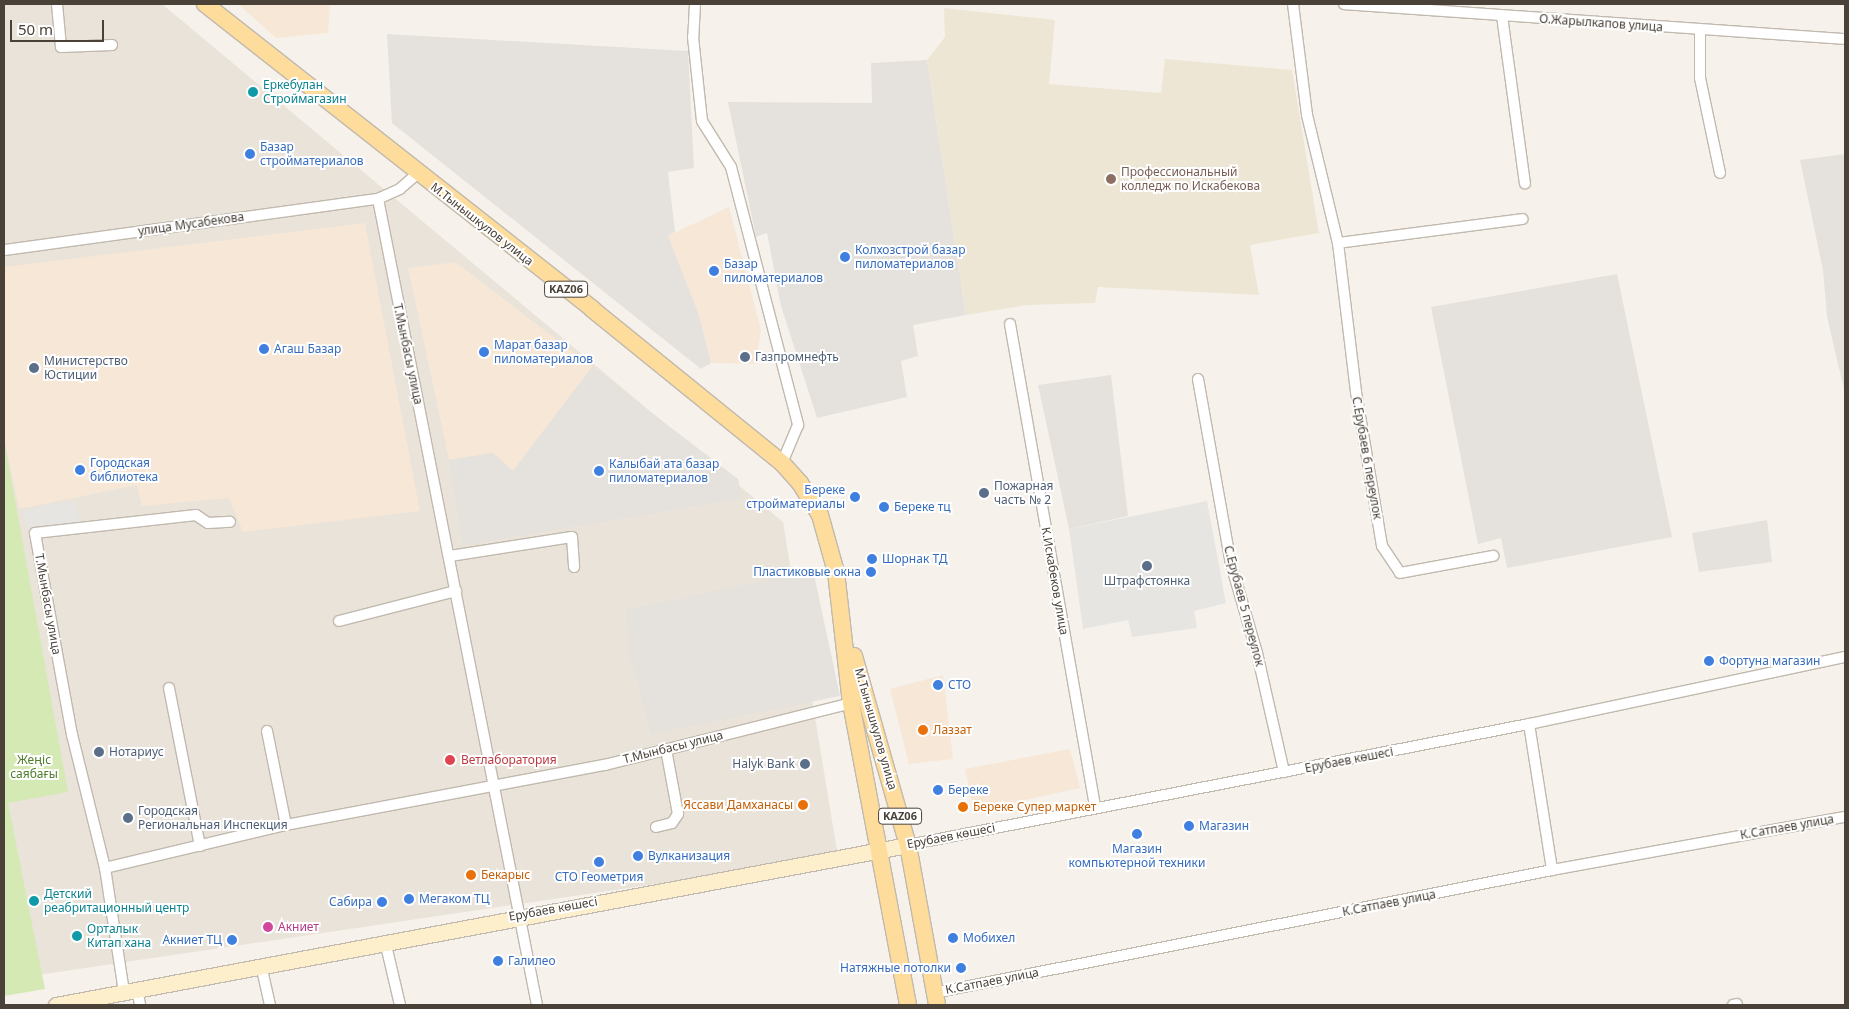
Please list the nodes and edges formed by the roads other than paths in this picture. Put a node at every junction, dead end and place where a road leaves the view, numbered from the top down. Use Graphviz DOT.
graph roads {
  1 [pos="57,4"];
  2 [pos="205,4"];
  3 [pos="695,4"];
  4 [pos="1292,4"];
  5 [pos="1344,4"];
  6 [pos="1502,16"];
  7 [pos="1700,29"];
  8 [pos="1845,39"];
  9 [pos="112,45"];
  10 [pos="1720,173"];
  11 [pos="417,174"];
  12 [pos="1525,183"];
  13 [pos="378,199"];
  14 [pos="1522,219"];
  15 [pos="1338,243"];
  16 [pos="4,250"];
  17 [pos="1010,324"];
  18 [pos="1198,379"];
  19 [pos="782,463"];
  20 [pos="230,522"];
  21 [pos="450,556"];
  22 [pos="1493,556"];
  23 [pos="574,567"];
  24 [pos="456,591"];
  25 [pos="340,620"];
  26 [pos="846,630"];
  27 [pos="1845,657"];
  28 [pos="170,688"];
  29 [pos="851,703"];
  30 [pos="1529,724"];
  31 [pos="267,731"];
  32 [pos="666,749"];
  33 [pos="1284,772"];
  34 [pos="494,785"];
  35 [pos="1095,807"];
  36 [pos="1845,817"];
  37 [pos="286,825"];
  38 [pos="656,826"];
  39 [pos="908,844"];
  40 [pos="200,846"];
  41 [pos="877,850"];
  42 [pos="105,868"];
  43 [pos="1552,870"];
  44 [pos="518,915"];
  45 [pos="385,941"];
  46 [pos="261,965"];
  47 [pos="130,991"];
  48 [pos="936,999"];
  49 [pos="56,1005"];
  50 [pos="140,1005"];
  51 [pos="270,1005"];
  52 [pos="400,1005"];
  53 [pos="537,1005"];
  54 [pos="908,1005"];
  1 -- 9 [label="street"];
  2 -- 11 [label="main road, М.Тынышкулов улица / KАZ06"];
  3 -- 19 [label="street"];
  4 -- 15 [label="street, С.Ерубаев 6 переулок"];
  5 -- 6 [label="street, О.Жарылкапов улица"];
  6 -- 7 [label="street, О.Жарылкапов улица"];
  6 -- 12 [label="street"];
  7 -- 8 [label="street, О.Жарылкапов улица"];
  7 -- 10 [label="street"];
  11 -- 13 [label="street"];
  11 -- 19 [label="main road, М.Тынышкулов улица / KАZ06"];
  13 -- 16 [label="street, улица Мусабекова"];
  13 -- 21 [label="street, Т.Мынбасы улица"];
  14 -- 15 [label="street"];
  15 -- 22 [label="street, С.Ерубаев 6 переулок"];
  17 -- 35 [label="street, К.Искабеков улица"];
  18 -- 33 [label="street, С.Ерубаев 5 переулок"];
  19 -- 26 [label="main road, М.Тынышкулов улица / KАZ06"];
  20 -- 42 [label="street, Т.Мынбасы улица"];
  21 -- 23 [label="street"];
  21 -- 24 [label="street, Т.Мынбасы улица"];
  24 -- 25 [label="street"];
  24 -- 34 [label="street, Т.Мынбасы улица"];
  26 -- 29 [label="main road, М.Тынышкулов улица / KАZ06"];
  26 -- 39 [label="main road, М.Тынышкулов улица / KАZ06"];
  27 -- 30 [label="street, Ерубаев көшесі"];
  28 -- 40 [label="street"];
  29 -- 32 [label="street, Т.Мынбасы улица"];
  29 -- 41 [label="main road, М.Тынышкулов улица / KАZ06"];
  30 -- 33 [label="street, Ерубаев көшесі"];
  30 -- 43 [label="street"];
  31 -- 37 [label="street"];
  32 -- 34 [label="street, Т.Мынбасы улица"];
  32 -- 38 [label="street"];
  33 -- 35 [label="street, Ерубаев көшесі"];
  34 -- 37 [label="street, Т.Мынбасы улица"];
  34 -- 44 [label="street"];
  35 -- 39 [label="street, Ерубаев көшесі"];
  36 -- 43 [label="street, К.Сатпаев улица"];
  37 -- 40 [label="street, Т.Мынбасы улица"];
  39 -- 41 [label="main road, Ерубаев көшесі"];
  39 -- 48 [label="main road, М.Тынышкулов улица / KАZ06"];
  40 -- 42 [label="street, Т.Мынбасы улица"];
  41 -- 44 [label="main road, Ерубаев көшесі"];
  41 -- 54 [label="main road, М.Тынышкулов улица / KАZ06"];
  42 -- 47 [label="street, Т.Мынбасы улица"];
  43 -- 48 [label="street, К.Сатпаев улица"];
  44 -- 45 [label="main road, Ерубаев көшесі"];
  44 -- 53 [label="street"];
  45 -- 46 [label="main road, Ерубаев көшесі"];
  45 -- 52 [label="street"];
  46 -- 47 [label="main road, Ерубаев көшесі"];
  46 -- 51 [label="street"];
  47 -- 49 [label="main road, Ерубаев көшесі"];
  47 -- 50 [label="street, Т.Мынбасы улица"];
}
